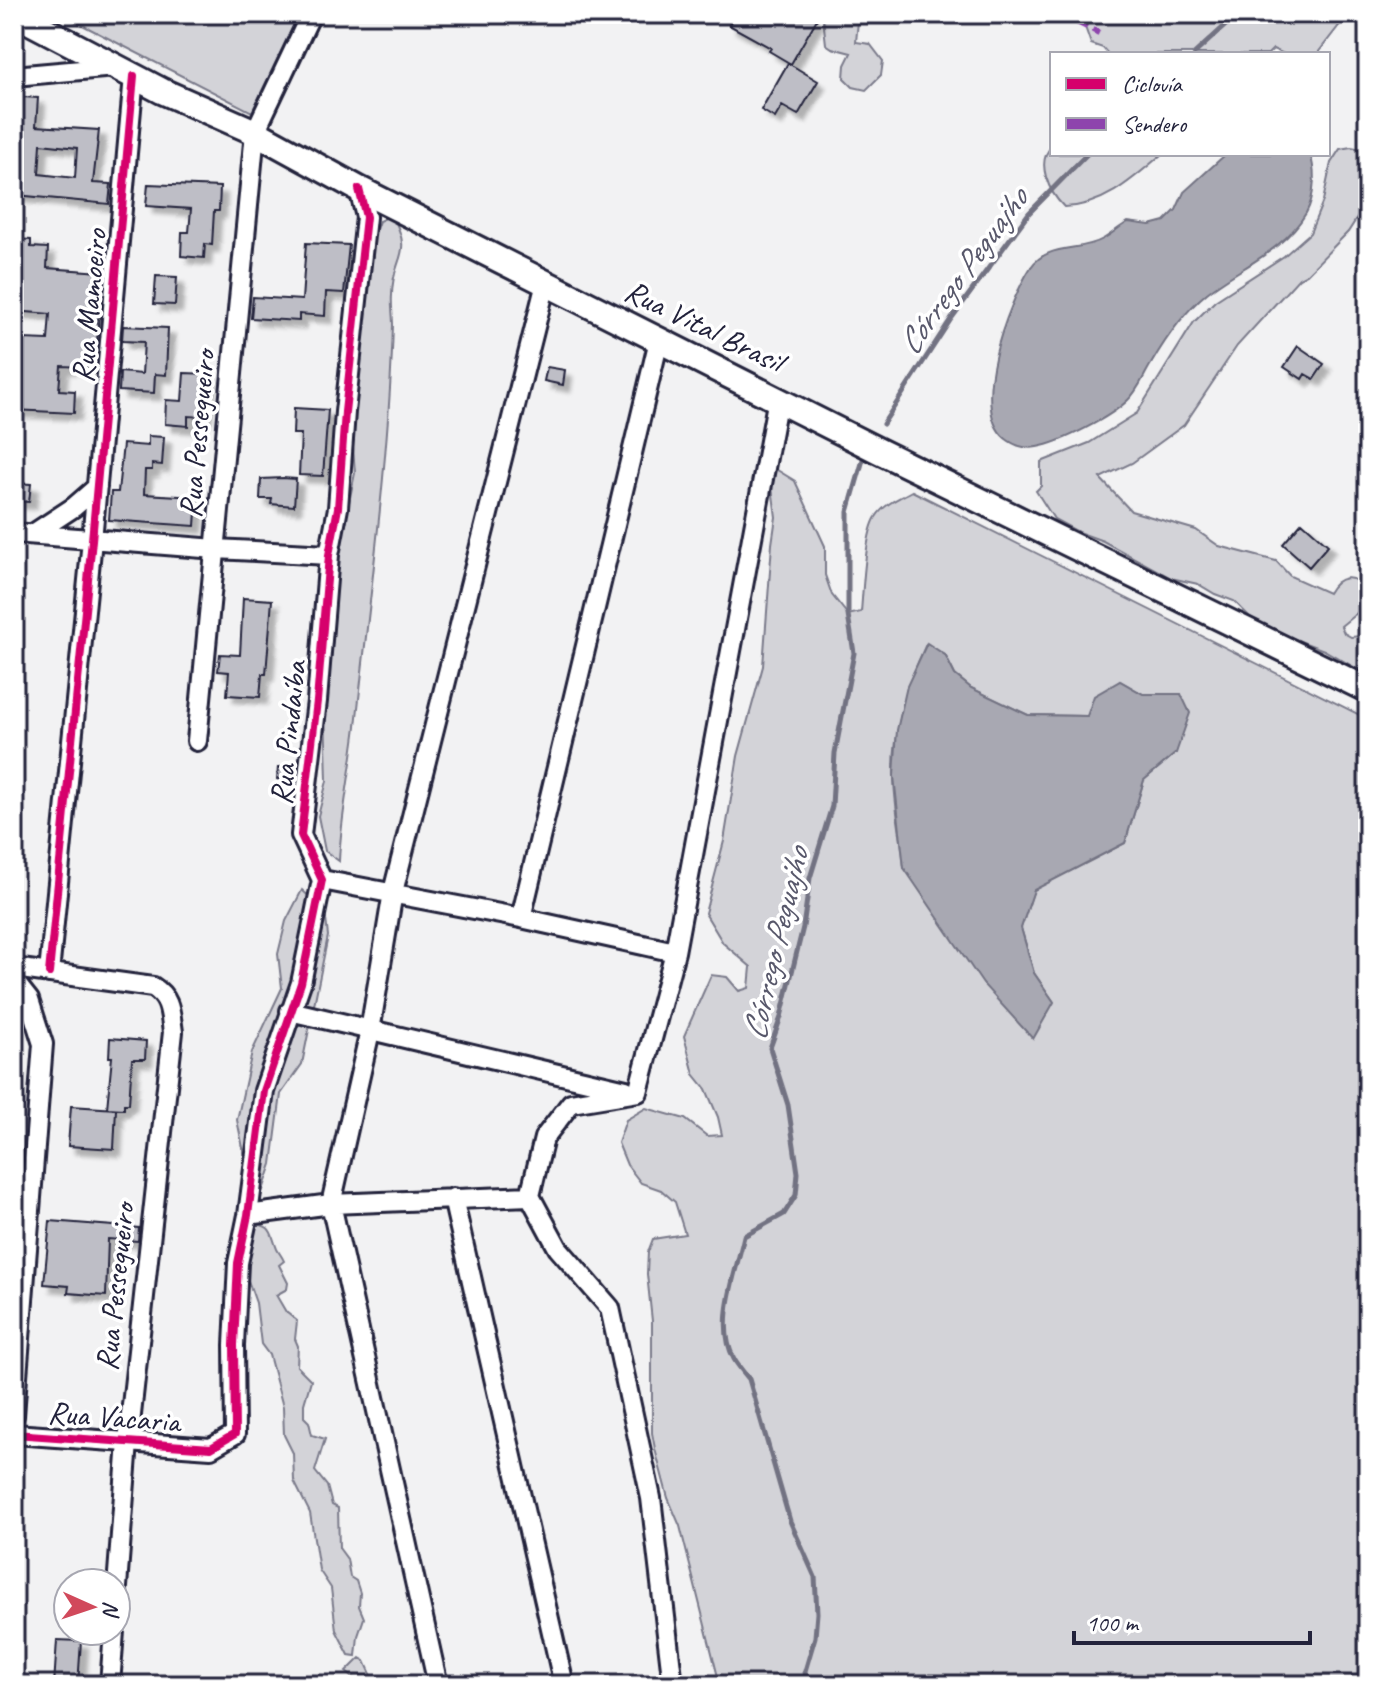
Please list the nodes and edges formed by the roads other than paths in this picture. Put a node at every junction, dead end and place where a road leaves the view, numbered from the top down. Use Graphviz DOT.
graph roads {
  1 [pos="15,14"];
  2 [pos="311,14"];
  3 [pos="125,72"];
  4 [pos="14,76"];
  5 [pos="255,132"];
  6 [pos="359,189"];
  7 [pos="546,283"];
  8 [pos="659,340"];
  9 [pos="778,398"];
  10 [pos="97,487"];
  11 [pos="23,534"];
  12 [pos="92,540"];
  13 [pos="216,549"];
  14 [pos="329,555"];
  15 [pos="1368,690"];
  16 [pos="197,741"];
  17 [pos="322,880"];
  18 [pos="393,892"];
  19 [pos="521,918"];
  20 [pos="675,952"];
  21 [pos="14,968"];
  22 [pos="49,973"];
  23 [pos="14,981"];
  24 [pos="290,1011"];
  25 [pos="370,1031"];
  26 [pos="638,1092"];
  27 [pos="530,1196"];
  28 [pos="453,1198"];
  29 [pos="331,1204"];
  30 [pos="248,1215"];
  31 [pos="14,1415"];
  32 [pos="14,1434"];
  33 [pos="128,1442"];
  34 [pos="119,1567"];
  35 [pos="113,1647"];
  36 [pos="110,1685"];
  37 [pos="438,1685"];
  38 [pos="564,1685"];
  39 [pos="673,1685"];
  1 -- 3 [label="main road, Rua Vital Brasil"];
  2 -- 5 [label="street"];
  3 -- 4 [label="street"];
  3 -- 5 [label="main road, Rua Vital Brasil"];
  3 -- 10 [label="street, Rua Mamoeiro"];
  5 -- 6 [label="main road, Rua Vital Brasil"];
  5 -- 13 [label="street, Rua Pessegueiro"];
  6 -- 7 [label="main road, Rua Vital Brasil"];
  6 -- 14 [label="street, Rua Pindaíba"];
  7 -- 8 [label="main road, Rua Vital Brasil"];
  7 -- 18 [label="street"];
  8 -- 9 [label="main road, Rua Vital Brasil"];
  8 -- 19 [label="street"];
  9 -- 15 [label="main road, Rua Vital Brasil"];
  9 -- 20 [label="street"];
  10 -- 11 [label="street"];
  10 -- 12 [label="street, Rua Mamoeiro"];
  11 -- 12 [label="street"];
  12 -- 13 [label="street"];
  12 -- 22 [label="street, Rua Mamoeiro"];
  13 -- 14 [label="street"];
  13 -- 16 [label="street, Rua Pessegueiro"];
  14 -- 17 [label="street, Rua Pindaíba"];
  17 -- 18 [label="street"];
  17 -- 24 [label="street"];
  18 -- 19 [label="street"];
  18 -- 25 [label="street"];
  19 -- 20 [label="street"];
  20 -- 26 [label="street"];
  21 -- 22 [label="street"];
  22 -- 33 [label="street, Rua Pessegueiro"];
  23 -- 31 [label="street"];
  24 -- 25 [label="street"];
  24 -- 30 [label="street"];
  25 -- 26 [label="street"];
  25 -- 29 [label="street"];
  26 -- 27 [label="street"];
  27 -- 28 [label="street"];
  27 -- 39 [label="street"];
  28 -- 29 [label="street"];
  28 -- 38 [label="street"];
  29 -- 30 [label="street"];
  29 -- 37 [label="street"];
  30 -- 33 [label="street, Rua Vacaria"];
  32 -- 33 [label="street, Rua Vacaria"];
  33 -- 34 [label="street, Rua Pessegueiro"];
  35 -- 36 [label="street"];
}
